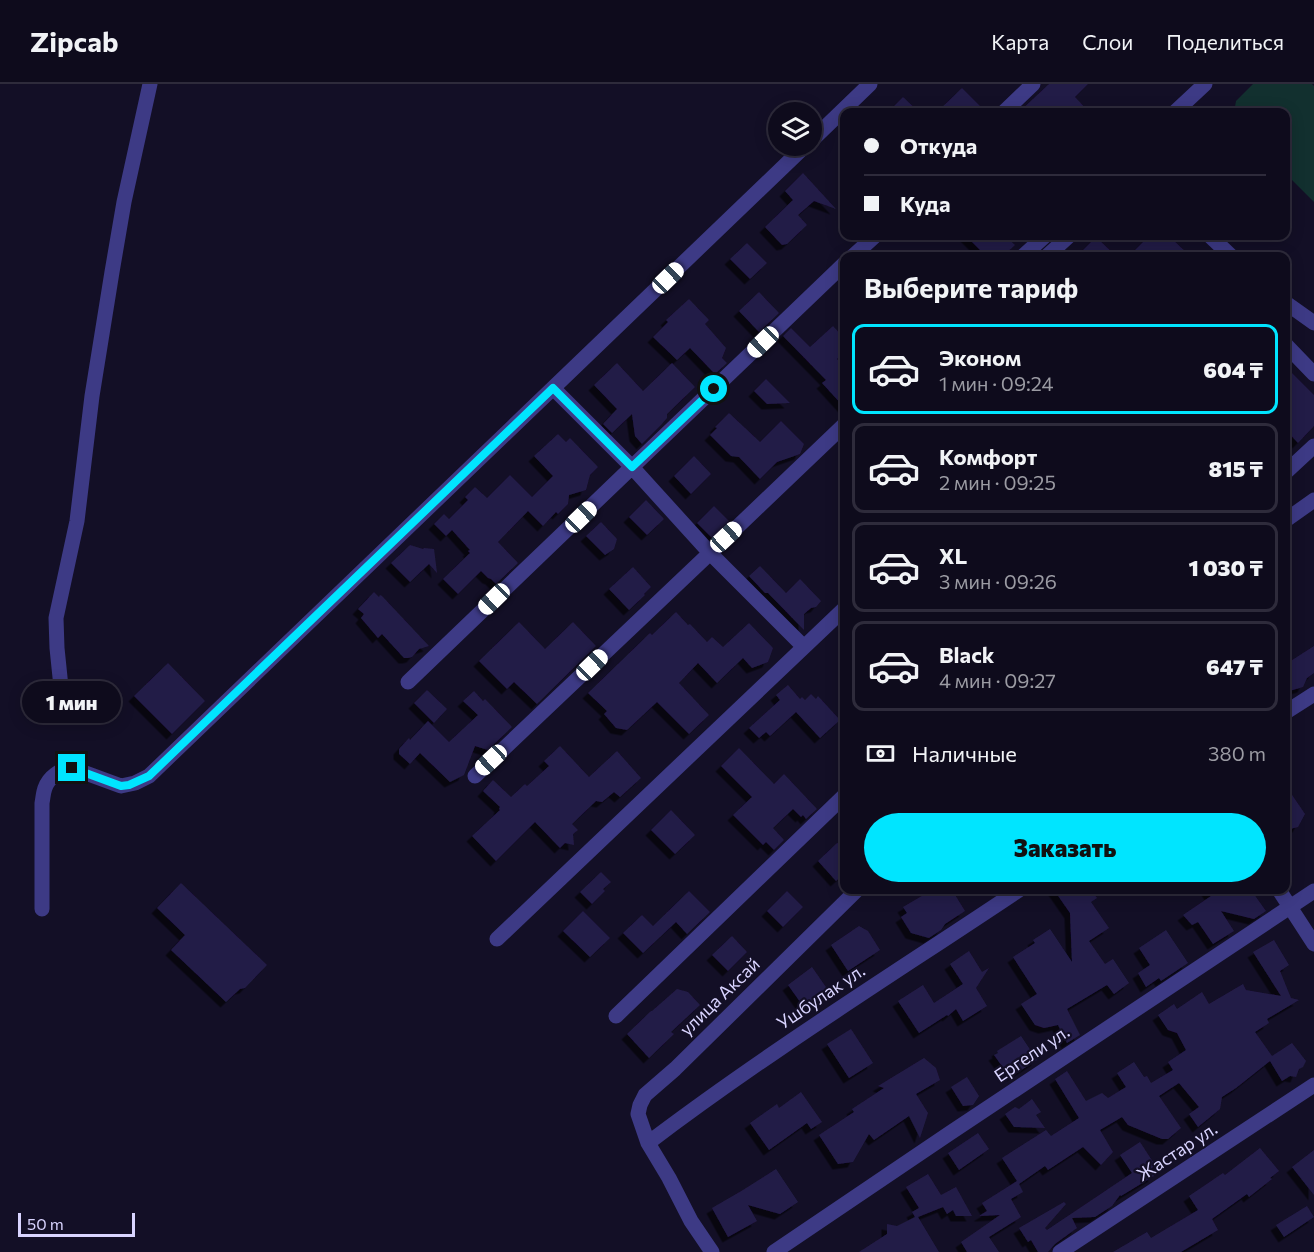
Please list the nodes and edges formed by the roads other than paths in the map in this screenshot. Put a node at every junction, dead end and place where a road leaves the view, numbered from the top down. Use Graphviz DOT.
graph roads {
  1 [pos="150,84"];
  2 [pos="870,84"];
  3 [pos="1033,84"];
  4 [pos="1204,84"];
  5 [pos="845,108"];
  6 [pos="1008,108"];
  7 [pos="1178,108"];
  8 [pos="840,113"];
  9 [pos="822,130"];
  10 [pos="795,156"];
  11 [pos="871,240"];
  12 [pos="1041,240"];
  13 [pos="1065,240"];
  14 [pos="1213,240"];
  15 [pos="857,252"];
  16 [pos="1027,252"];
  17 [pos="1051,252"];
  18 [pos="1226,252"];
  19 [pos="840,268"];
  20 [pos="1290,306"];
  21 [pos="1313,321"];
  22 [pos="1290,349"];
  23 [pos="1314,374"];
  24 [pos="553,388"];
  25 [pos="840,429"];
  26 [pos="1314,447"];
  27 [pos="632,467"];
  28 [pos="1290,468"];
  29 [pos="1314,500"];
  30 [pos="1290,517"];
  31 [pos="710,553"];
  32 [pos="840,613"];
  33 [pos="804,647"];
  34 [pos="408,682"];
  35 [pos="1314,694"];
  36 [pos="66,698"];
  37 [pos="1290,709"];
  38 [pos="474,776"];
  39 [pos="840,800"];
  40 [pos="1314,891"];
  41 [pos="853,894"];
  42 [pos="1013,894"];
  43 [pos="1281,894"];
  44 [pos="1289,907"];
  45 [pos="42,909"];
  46 [pos="497,939"];
  47 [pos="1314,945"];
  48 [pos="616,1016"];
  49 [pos="1314,1085"];
  50 [pos="648,1143"];
  51 [pos="712,1252"];
  52 [pos="774,1252"];
  53 [pos="1060,1252"];
  1 -- 36 [label="street"];
  2 -- 5 [label="street"];
  3 -- 6 [label="street"];
  4 -- 7 [label="street"];
  8 -- 9 [label="street"];
  10 -- 24 [label="street"];
  11 -- 15 [label="street"];
  12 -- 16 [label="street"];
  13 -- 17 [label="street"];
  14 -- 18 [label="street"];
  19 -- 27 [label="street"];
  20 -- 21 [label="street"];
  22 -- 23 [label="street"];
  24 -- 27 [label="street"];
  24 -- 45 [label="street"];
  25 -- 31 [label="street"];
  26 -- 28 [label="street"];
  27 -- 31 [label="street"];
  27 -- 34 [label="street"];
  29 -- 30 [label="street"];
  31 -- 33 [label="street"];
  31 -- 38 [label="street"];
  32 -- 33 [label="street"];
  33 -- 46 [label="street"];
  35 -- 37 [label="street"];
  39 -- 48 [label="street"];
  40 -- 44 [label="street, Ергели ул."];
  41 -- 50 [label="street, улица Аксай"];
  42 -- 50 [label="street, Ушбулак ул."];
  43 -- 44 [label="street"];
  44 -- 47 [label="street"];
  44 -- 52 [label="street, Ергели ул."];
  49 -- 53 [label="street, Жастар ул."];
  50 -- 51 [label="street, улица Аксай"];
}
